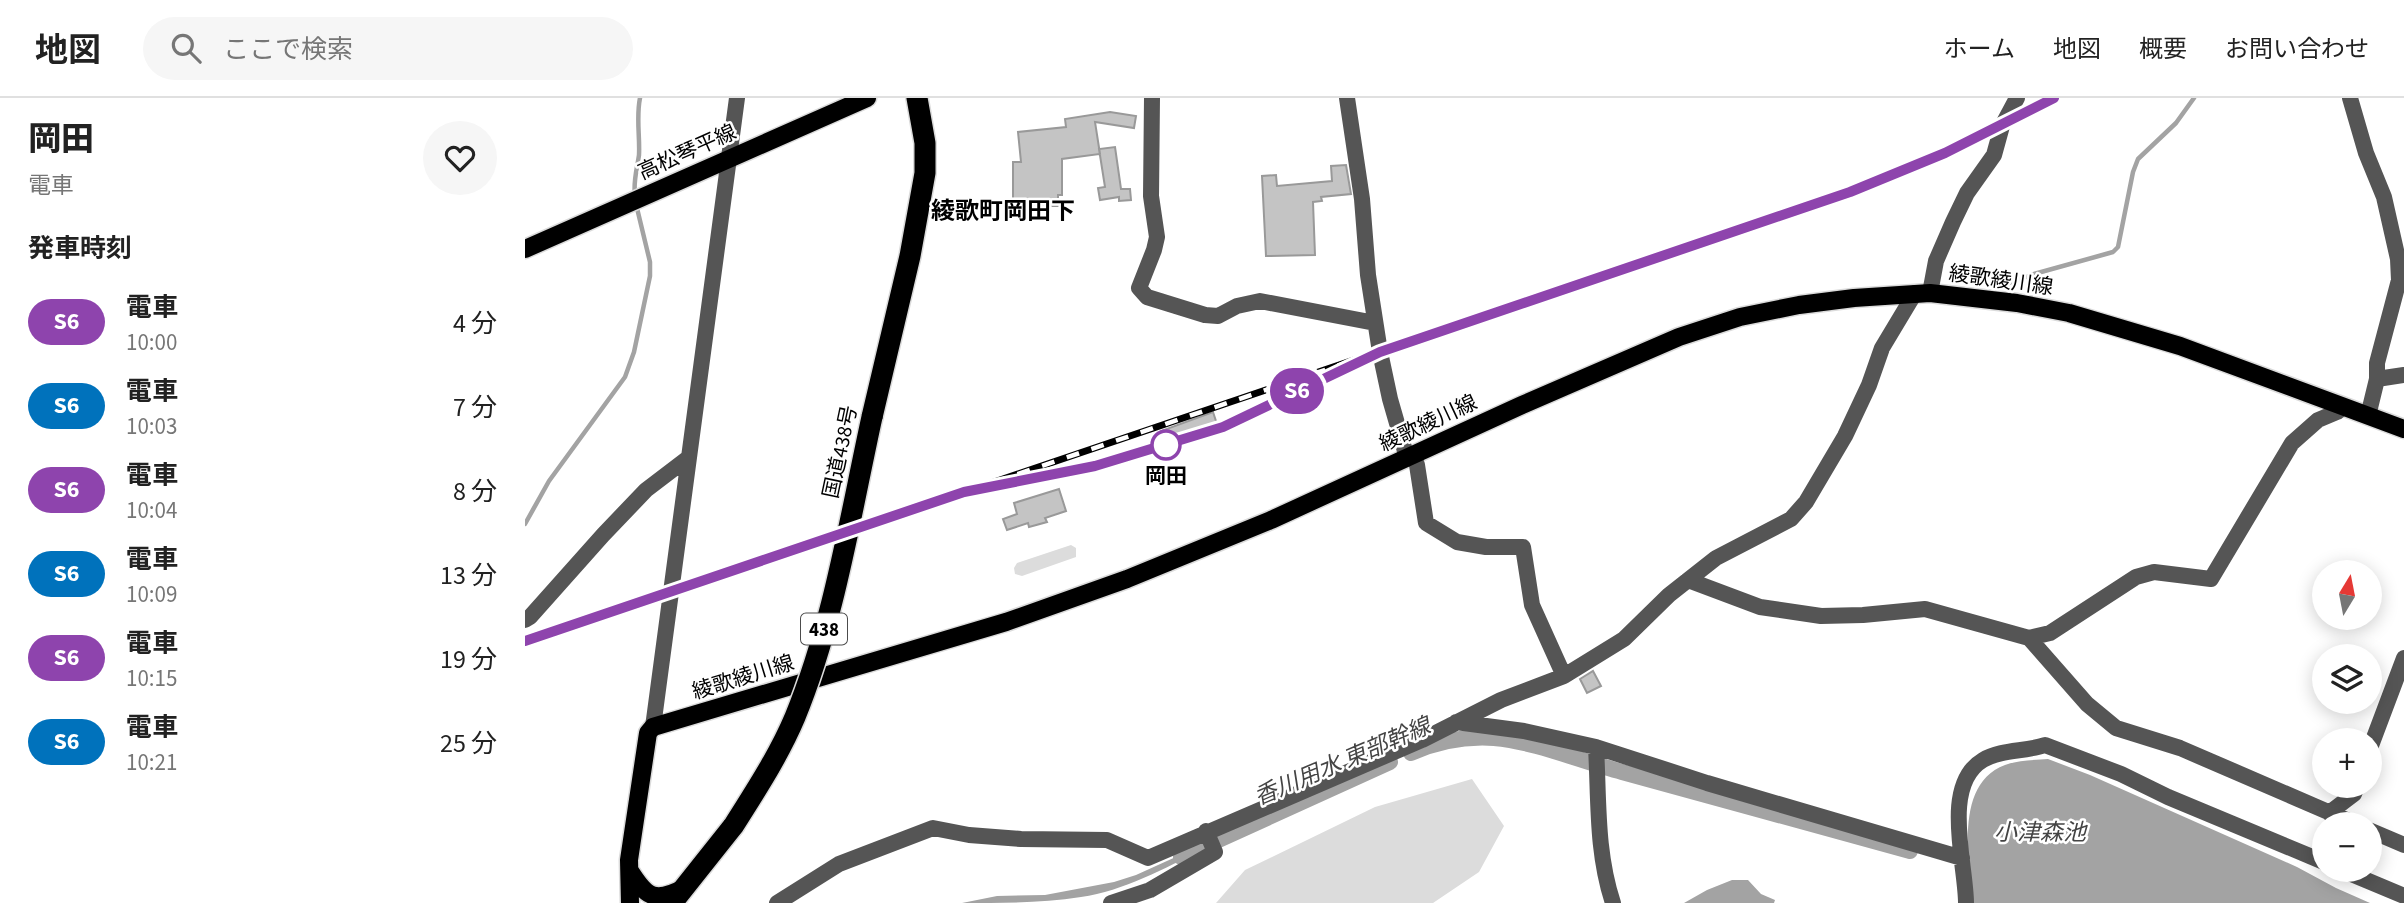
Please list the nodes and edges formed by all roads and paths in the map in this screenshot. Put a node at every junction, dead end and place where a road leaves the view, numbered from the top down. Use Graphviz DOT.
graph roads {
  1 [pos="737,98"];
  2 [pos="867,98"];
  3 [pos="917,98"];
  4 [pos="1152,98"];
  5 [pos="1347,98"];
  6 [pos="2017,98"];
  7 [pos="2350,98"];
  8 [pos="730,158"];
  9 [pos="525,249"];
  10 [pos="1923,293"];
  11 [pos="1375,323"];
  12 [pos="2404,375"];
  13 [pos="2377,379"];
  14 [pos="2343,407"];
  15 [pos="2368,416"];
  16 [pos="2404,429"];
  17 [pos="1410,457"];
  18 [pos="688,458"];
  19 [pos="1688,580"];
  20 [pos="525,620"];
  21 [pos="2029,638"];
  22 [pos="2404,658"];
  23 [pos="1564,676"];
  24 [pos="1456,722"];
  25 [pos="653,727"];
  26 [pos="2378,728"];
  27 [pos="1596,747"];
  28 [pos="2349,798"];
  29 [pos="2327,812"];
  30 [pos="2330,812"];
  31 [pos="2382,836"];
  32 [pos="1210,839"];
  33 [pos="2404,845"];
  34 [pos="2312,857"];
  35 [pos="1962,858"];
  36 [pos="629,870"];
  37 [pos="2371,882"];
  38 [pos="687,886"];
  39 [pos="1153,896"];
  40 [pos="2404,896"];
  41 [pos="631,903"];
  42 [pos="672,903"];
  43 [pos="777,903"];
  44 [pos="1111,903"];
  45 [pos="1613,903"];
  46 [pos="1966,903"];
  1 -- 8 [label="street"];
  2 -- 8 [label="main road, 高松琴平線"];
  3 -- 38 [label="highway, 国道438号 / 438, bridge"];
  4 -- 11 [label="street"];
  5 -- 11 [label="street"];
  6 -- 10 [label="street"];
  7 -- 13 [label="street"];
  8 -- 9 [label="main road, 高松琴平線"];
  8 -- 18 [label="street"];
  10 -- 14 [label="main road, 綾歌綾川線"];
  10 -- 17 [label="main road, 綾歌綾川線"];
  10 -- 19 [label="street"];
  11 -- 17 [label="street"];
  12 -- 13 [label="street"];
  13 -- 15 [label="street"];
  14 -- 15 [label="main road, 綾歌綾川線"];
  14 -- 21 [label="street"];
  15 -- 16 [label="main road, 綾歌綾川線"];
  17 -- 23 [label="street"];
  17 -- 25 [label="main road, 綾歌綾川線"];
  18 -- 20 [label="street"];
  18 -- 25 [label="street"];
  19 -- 21 [label="street"];
  19 -- 23 [label="street"];
  21 -- 29 [label="street"];
  22 -- 26 [label="street"];
  23 -- 24 [label="street"];
  24 -- 27 [label="street"];
  24 -- 32 [label="street"];
  25 -- 36 [label="main road"];
  27 -- 35 [label="street"];
  27 -- 45 [label="street"];
  28 -- 30 [label="street"];
  31 -- 33 [label="street"];
  32 -- 39 [label="street"];
  32 -- 43 [label="street"];
  34 -- 35 [label="street"];
  35 -- 46 [label="street"];
  36 -- 38 [label="main road"];
  36 -- 41 [label="main road"];
  37 -- 40 [label="street"];
  38 -- 42 [label="highway, 国道438号 / 438"];
  39 -- 44 [label="street"];
}
